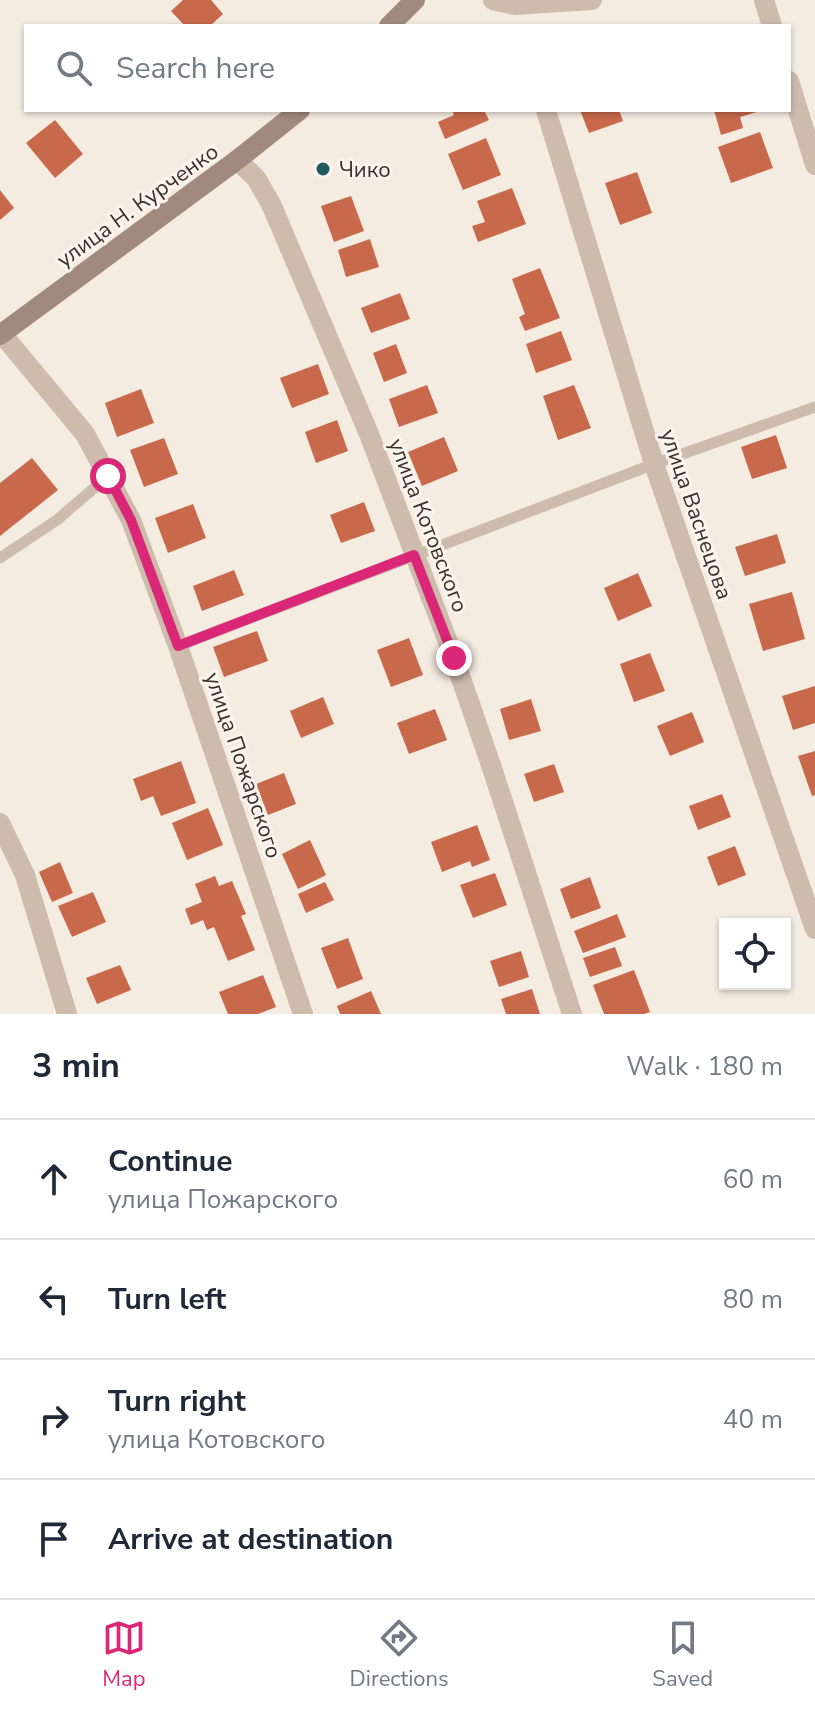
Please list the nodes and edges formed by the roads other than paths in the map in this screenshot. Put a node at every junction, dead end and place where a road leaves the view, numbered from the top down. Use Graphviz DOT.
graph roads {
  1 [pos="415,0"];
  2 [pos="592,0"];
  3 [pos="764,0"];
  4 [pos="504,2"];
  5 [pos="391,24"];
  6 [pos="519,24"];
  7 [pos="771,24"];
  8 [pos="791,87"];
  9 [pos="297,112"];
  10 [pos="547,112"];
  11 [pos="237,160"];
  12 [pos="815,165"];
  13 [pos="1,335"];
  14 [pos="815,407"];
  15 [pos="654,464"];
  16 [pos="108,476"];
  17 [pos="414,555"];
  18 [pos="0,558"];
  19 [pos="178,646"];
  20 [pos="0,823"];
  21 [pos="815,929"];
  22 [pos="67,1014"];
  23 [pos="303,1014"];
  24 [pos="572,1014"];
  1 -- 5 [label="main road"];
  2 -- 4 [label="street"];
  3 -- 7 [label="street"];
  4 -- 6 [label="street"];
  8 -- 12 [label="street"];
  9 -- 11 [label="main road, улица Н. Курченко"];
  10 -- 15 [label="street, улица Васнецова"];
  11 -- 13 [label="main road, улица Н. Курченко"];
  11 -- 17 [label="street, улица Котовского"];
  13 -- 16 [label="street, улица Пожарского"];
  14 -- 15 [label="lane"];
  15 -- 17 [label="lane"];
  15 -- 21 [label="street, улица Васнецова"];
  16 -- 18 [label="lane"];
  16 -- 19 [label="street, улица Пожарского"];
  17 -- 19 [label="lane"];
  17 -- 24 [label="street, улица Котовского"];
  19 -- 23 [label="street, улица Пожарского"];
  20 -- 22 [label="street"];
}
